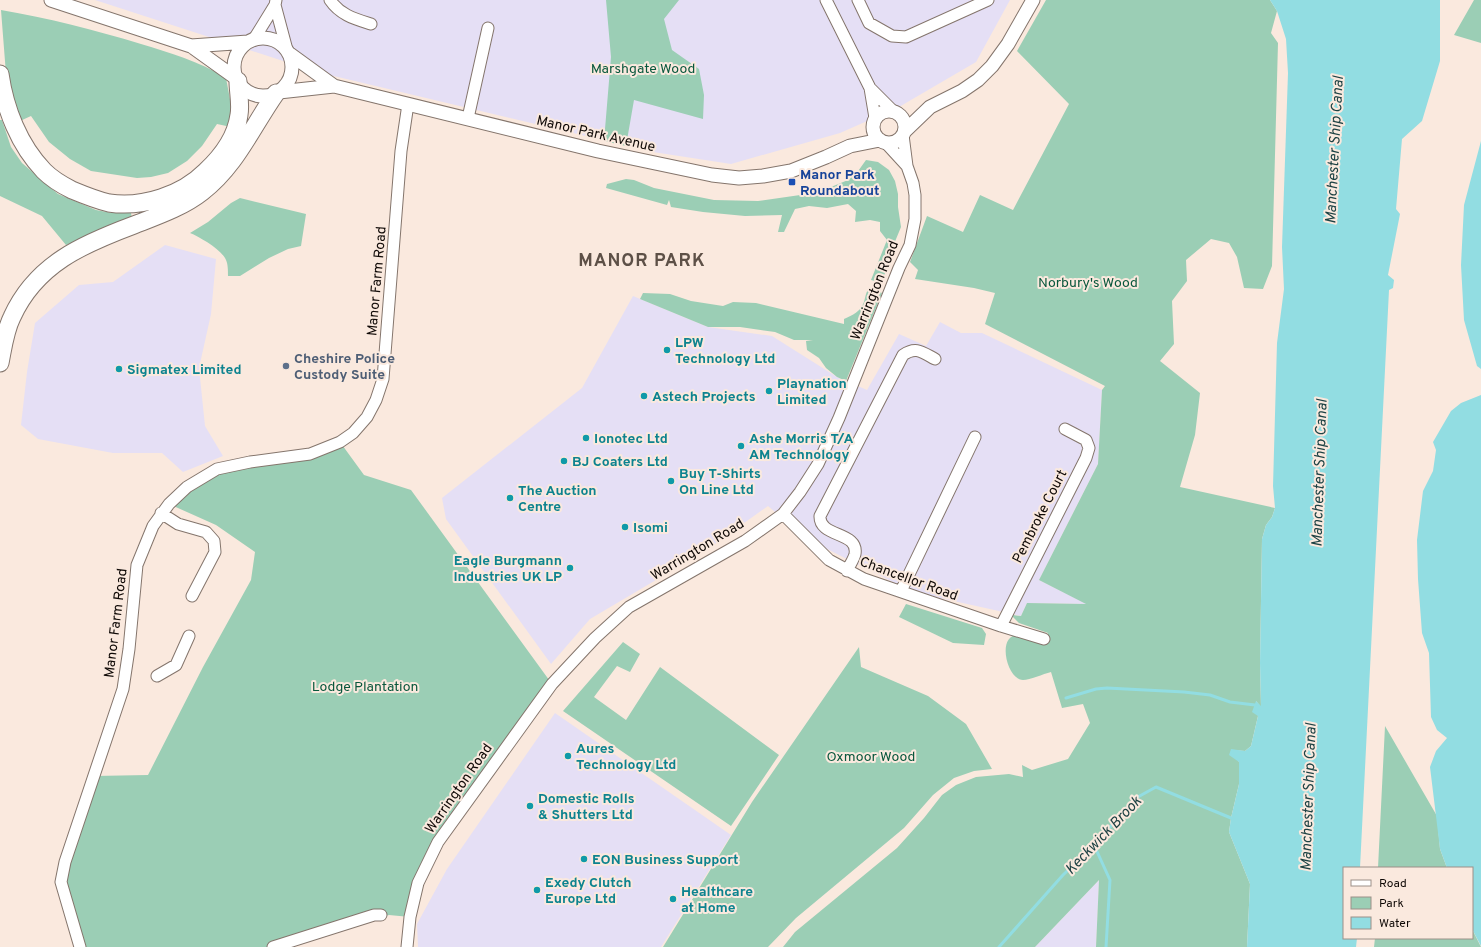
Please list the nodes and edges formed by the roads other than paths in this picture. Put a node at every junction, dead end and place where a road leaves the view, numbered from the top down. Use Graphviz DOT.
graph roads {
  1 [pos="51,0"];
  2 [pos="330,0"];
  3 [pos="826,0"];
  4 [pos="858,0"];
  5 [pos="988,0"];
  6 [pos="1033,0"];
  7 [pos="275,3"];
  8 [pos="371,24"];
  9 [pos="488,28"];
  10 [pos="251,40"];
  11 [pos="191,46"];
  12 [pos="288,52"];
  13 [pos="0,74"];
  14 [pos="237,80"];
  15 [pos="334,86"];
  16 [pos="870,88"];
  17 [pos="277,92"];
  18 [pos="408,104"];
  19 [pos="930,107"];
  20 [pos="895,112"];
  21 [pos="468,118"];
  22 [pos="874,121"];
  23 [pos="904,133"];
  24 [pos="883,141"];
  25 [pos="850,146"];
  26 [pos="907,166"];
  27 [pos="935,359"];
  28 [pos="0,363"];
  29 [pos="1065,429"];
  30 [pos="975,437"];
  31 [pos="161,513"];
  32 [pos="783,514"];
  33 [pos="847,571"];
  34 [pos="900,591"];
  35 [pos="192,596"];
  36 [pos="1001,626"];
  37 [pos="189,636"];
  38 [pos="1044,638"];
  39 [pos="157,676"];
  40 [pos="381,915"];
  41 [pos="80,947"];
  42 [pos="273,947"];
  43 [pos="407,947"];
  1 -- 11 [label="street"];
  2 -- 8 [label="street"];
  3 -- 16 [label="street"];
  4 -- 5 [label="street"];
  6 -- 19 [label="street"];
  7 -- 10 [label="street"];
  7 -- 12 [label="street"];
  9 -- 21 [label="street"];
  10 -- 11 [label="street"];
  10 -- 12 [label="street"];
  10 -- 14 [label="street"];
  11 -- 14 [label="street"];
  12 -- 15 [label="street, Manor Park Avenue"];
  12 -- 17 [label="street"];
  13 -- 14 [label="main road"];
  14 -- 17 [label="street"];
  15 -- 17 [label="street, Manor Park Avenue"];
  15 -- 18 [label="street, Manor Park Avenue"];
  16 -- 20 [label="street"];
  16 -- 22 [label="street"];
  17 -- 28 [label="main road"];
  18 -- 21 [label="street, Manor Park Avenue"];
  18 -- 31 [label="street, Manor Farm Road"];
  19 -- 20 [label="street"];
  19 -- 23 [label="street"];
  20 -- 22 [label="street"];
  20 -- 23 [label="street"];
  21 -- 25 [label="street, Manor Park Avenue"];
  22 -- 24 [label="street"];
  22 -- 25 [label="street, Manor Park Avenue"];
  23 -- 24 [label="street"];
  23 -- 26 [label="street, Warrington Road"];
  24 -- 25 [label="street, Manor Park Avenue"];
  24 -- 26 [label="street, Warrington Road"];
  26 -- 32 [label="street, Warrington Road"];
  27 -- 33 [label="street"];
  29 -- 36 [label="street, Pembroke Court"];
  30 -- 34 [label="street"];
  31 -- 35 [label="street"];
  31 -- 41 [label="street, Manor Farm Road"];
  32 -- 33 [label="street, Chancellor Road"];
  32 -- 43 [label="street, Warrington Road"];
  33 -- 34 [label="street, Chancellor Road"];
  34 -- 36 [label="street, Chancellor Road"];
  36 -- 38 [label="street, Chancellor Road"];
  37 -- 39 [label="street"];
  40 -- 42 [label="street"];
}
